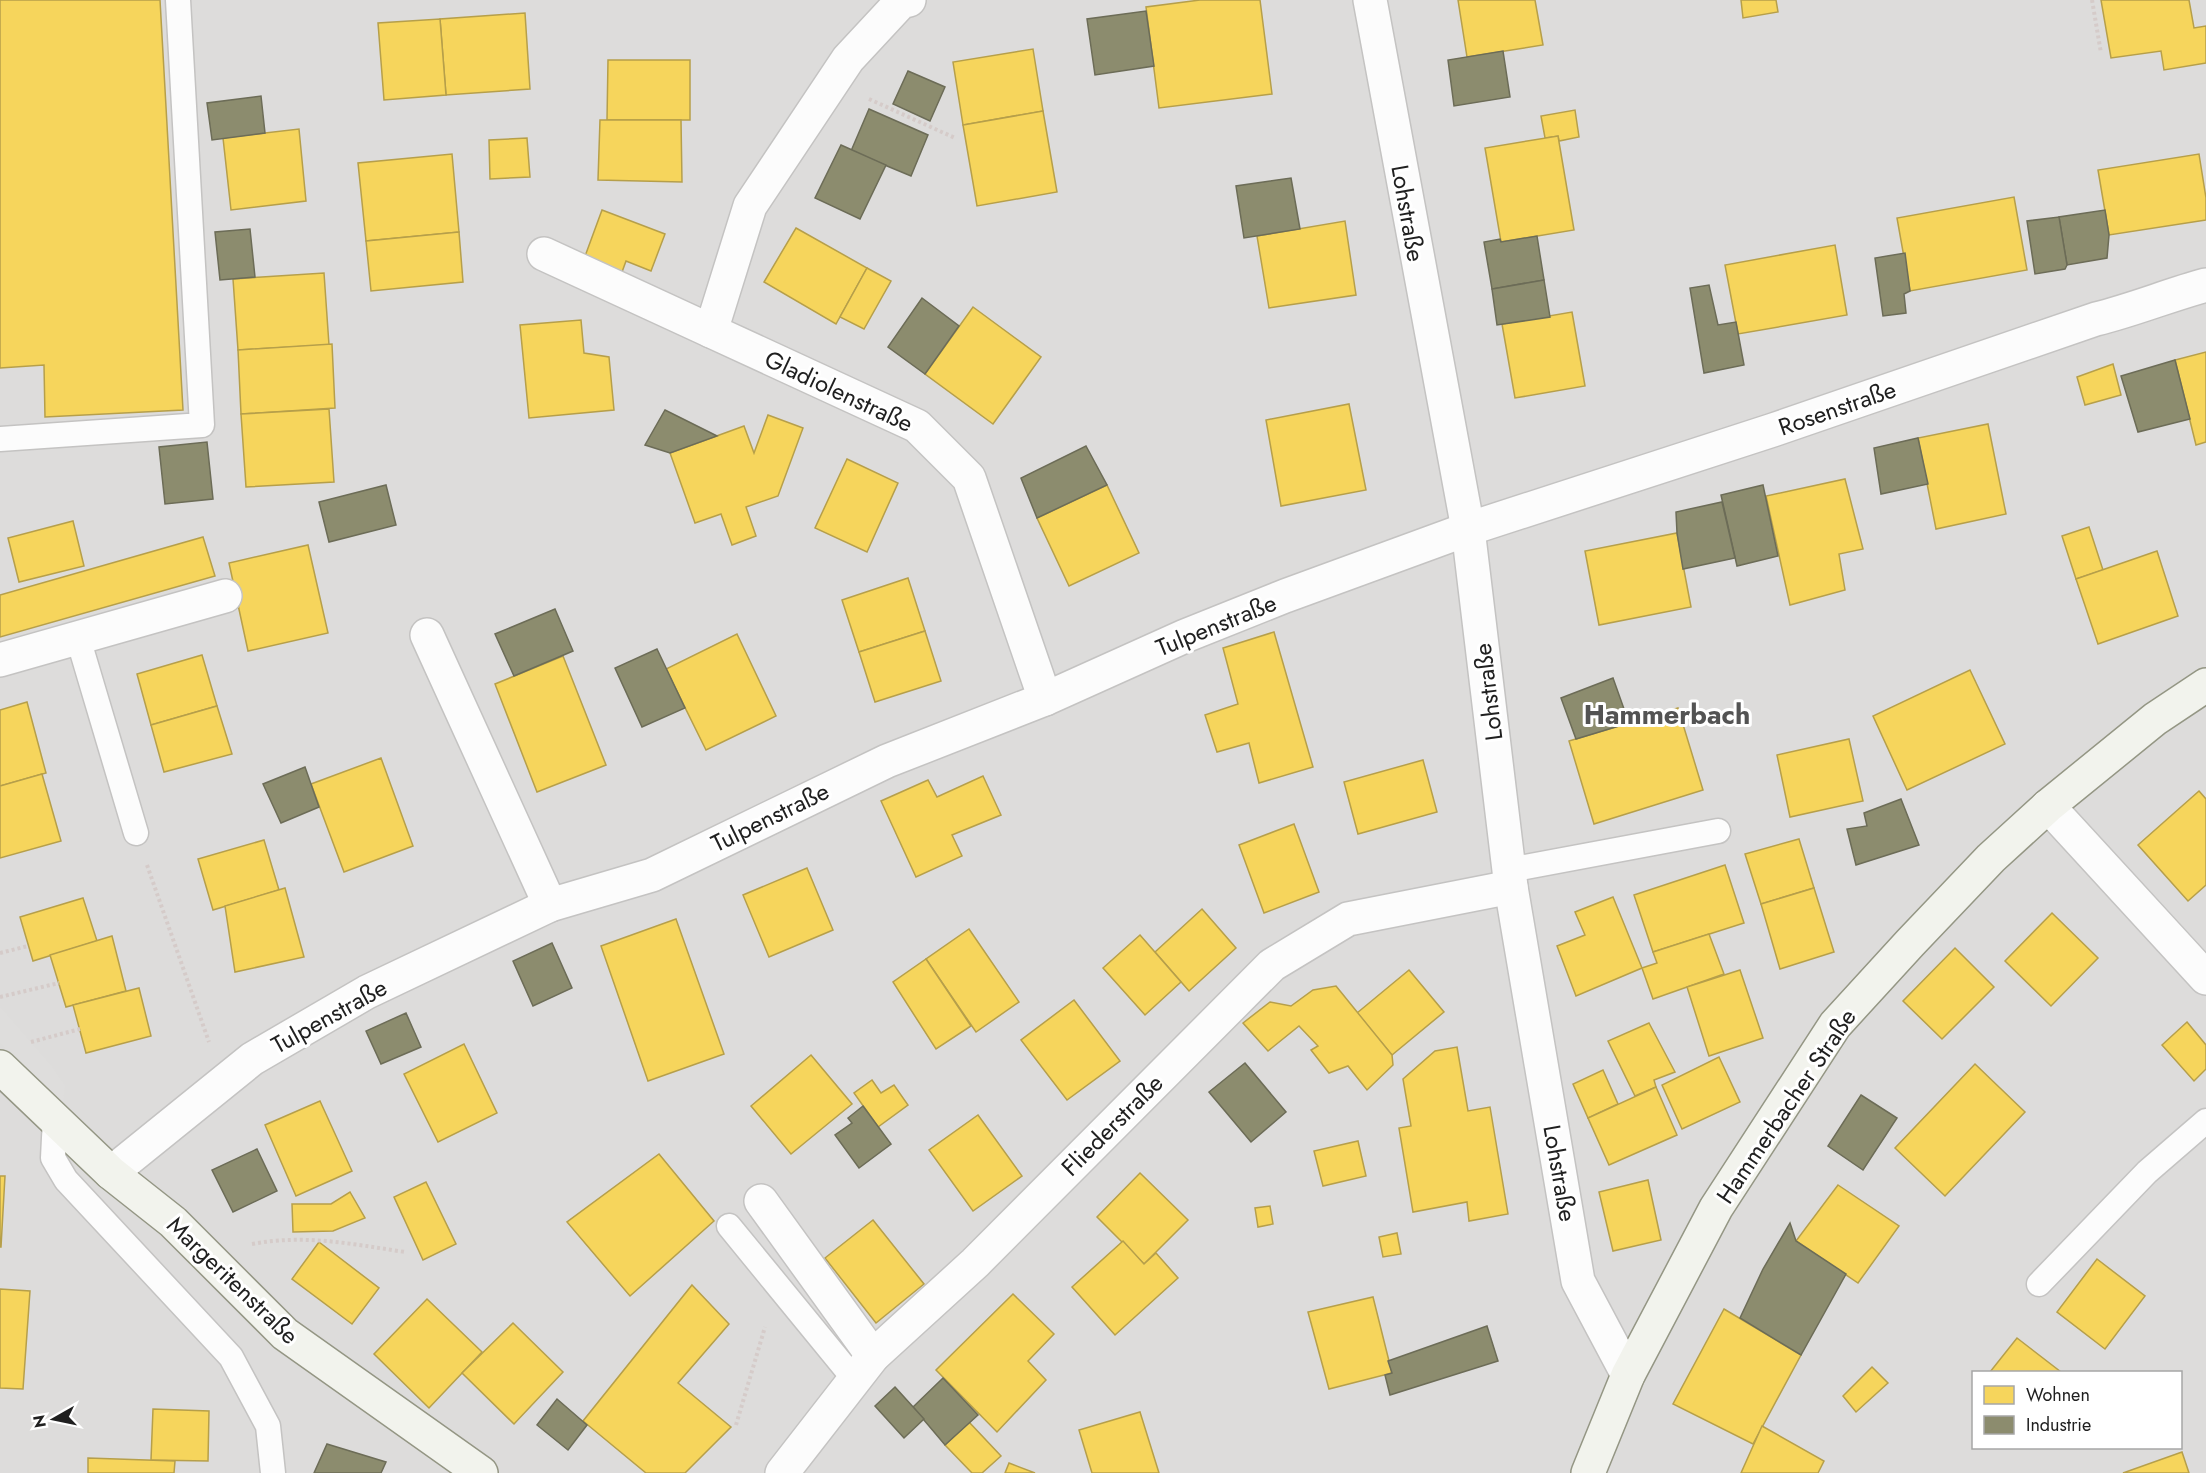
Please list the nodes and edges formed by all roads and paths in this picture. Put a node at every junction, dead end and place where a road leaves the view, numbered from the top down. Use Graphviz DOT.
graph roads {
  1 [pos="178,0"];
  2 [pos="1370,0"];
  3 [pos="2092,0"];
  4 [pos="903,1"];
  5 [pos="2102,53"];
  6 [pos="833,82"];
  7 [pos="955,138"];
  8 [pos="544,254"];
  9 [pos="2206,285"];
  10 [pos="711,331"];
  11 [pos="0,439"];
  12 [pos="1468,529"];
  13 [pos="225,596"];
  14 [pos="427,635"];
  15 [pos="78,638"];
  16 [pos="0,660"];
  17 [pos="2206,685"];
  18 [pos="1045,699"];
  19 [pos="2048,806"];
  20 [pos="1718,831"];
  21 [pos="136,833"];
  22 [pos="1510,879"];
  23 [pos="550,905"];
  24 [pos="28,946"];
  25 [pos="0,953"];
  26 [pos="2206,978"];
  27 [pos="59,983"];
  28 [pos="0,997"];
  29 [pos="80,1029"];
  30 [pos="23,1044"];
  31 [pos="0,1067"];
  32 [pos="223,1083"];
  33 [pos="55,1118"];
  34 [pos="2206,1121"];
  35 [pos="111,1173"];
  36 [pos="761,1201"];
  37 [pos="729,1226"];
  38 [pos="405,1251"];
  39 [pos="204,1253"];
  40 [pos="2039,1284"];
  41 [pos="778,1286"];
  42 [pos="864,1368"];
  43 [pos="1629,1376"];
  44 [pos="736,1425"];
  45 [pos="273,1473"];
  46 [pos="481,1473"];
  47 [pos="782,1473"];
  48 [pos="1587,1473"];
  1 -- 11 [label="lane"];
  2 -- 12 [label="street, Lohstraße"];
  3 -- 5 [label="path"];
  4 -- 6 [label="street"];
  6 -- 7 [label="path"];
  6 -- 10 [label="street"];
  8 -- 10 [label="street, Gladiolenstraße"];
  9 -- 12 [label="street, Rosenstraße"];
  10 -- 18 [label="street, Gladiolenstraße"];
  12 -- 18 [label="street, Tulpenstraße"];
  12 -- 22 [label="street, Lohstraße"];
  13 -- 15 [label="street"];
  14 -- 23 [label="street"];
  15 -- 16 [label="street"];
  15 -- 21 [label="lane"];
  17 -- 19 [label="main road, Hammerbacher Straße"];
  18 -- 23 [label="street, Tulpenstraße"];
  19 -- 26 [label="street"];
  19 -- 43 [label="main road, Hammerbacher Straße"];
  20 -- 22 [label="lane"];
  21 -- 32 [label="path"];
  22 -- 42 [label="street, Fliederstraße"];
  22 -- 43 [label="street, Lohstraße"];
  23 -- 32 [label="street, Tulpenstraße"];
  24 -- 25 [label="path"];
  27 -- 28 [label="path"];
  29 -- 30 [label="path"];
  31 -- 33 [label="main road, Margeritenstraße"];
  32 -- 35 [label="street, Tulpenstraße"];
  33 -- 35 [label="main road, Margeritenstraße"];
  33 -- 45 [label="lane"];
  34 -- 40 [label="lane"];
  35 -- 39 [label="main road, Margeritenstraße"];
  36 -- 42 [label="street"];
  37 -- 41 [label="lane"];
  38 -- 39 [label="path"];
  39 -- 46 [label="main road, Margeritenstraße"];
  41 -- 42 [label="lane"];
  41 -- 44 [label="path"];
  42 -- 47 [label="street, Fliederstraße"];
  43 -- 48 [label="main road, Hammerbacher Straße"];
}
